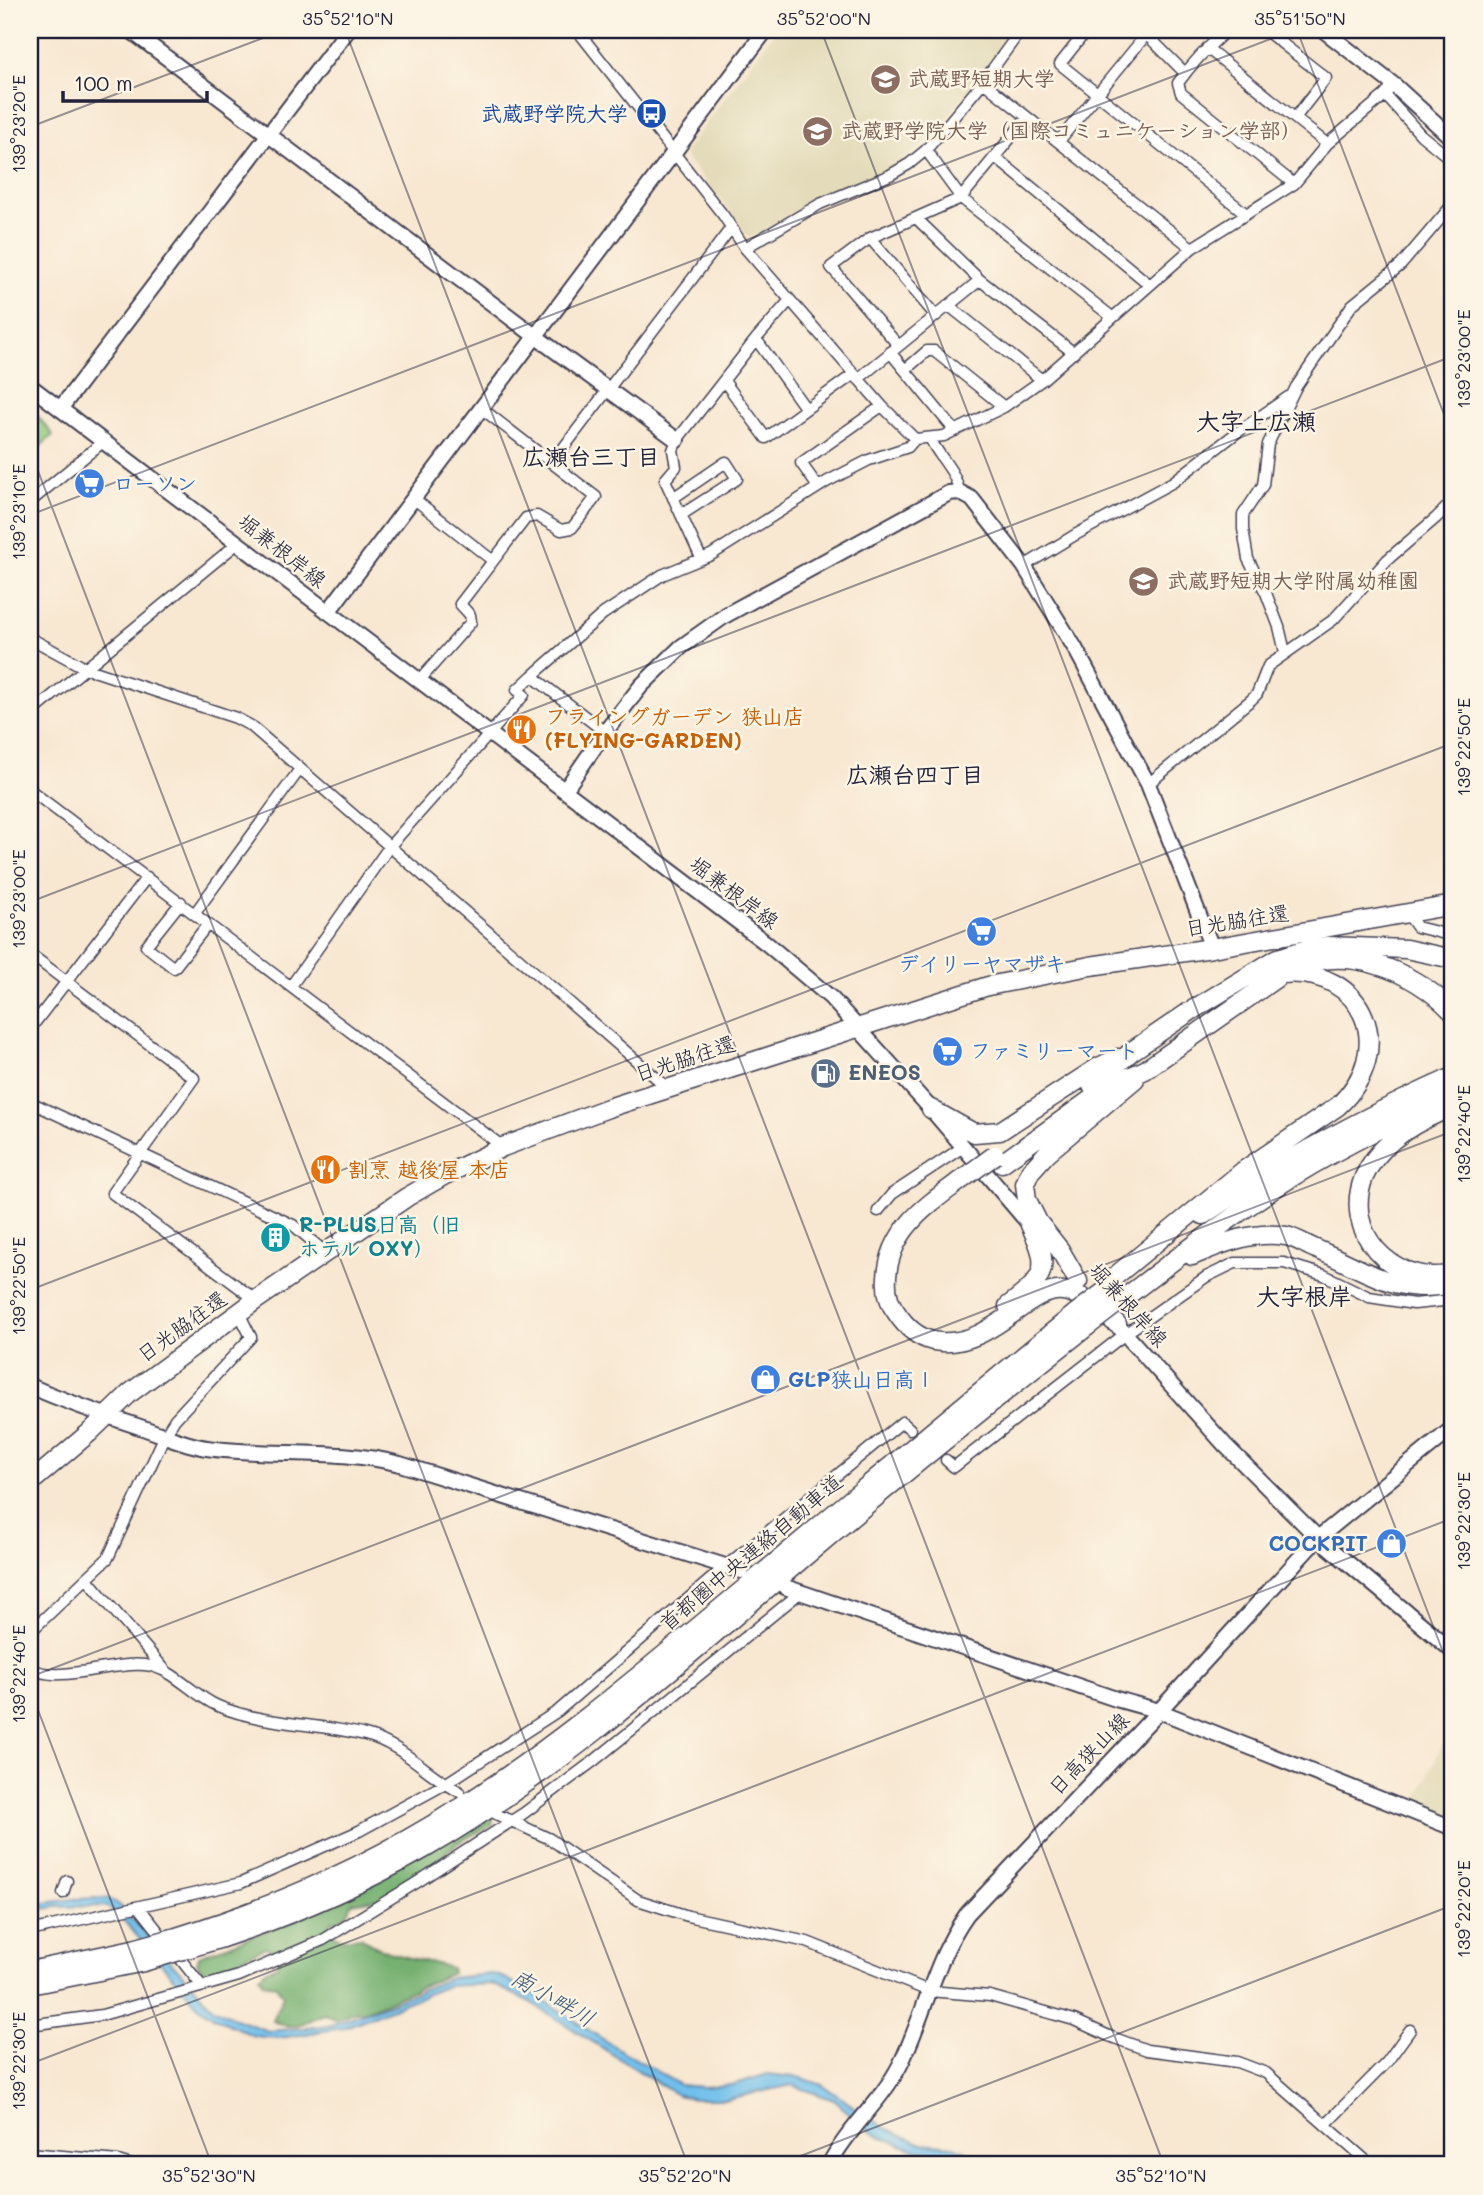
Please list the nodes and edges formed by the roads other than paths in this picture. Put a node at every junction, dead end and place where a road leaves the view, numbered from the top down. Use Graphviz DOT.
graph roads {
  1 [pos="130,30"];
  2 [pos="348,30"];
  3 [pos="578,30"];
  4 [pos="766,30"];
  5 [pos="1021,30"];
  6 [pos="1087,30"];
  7 [pos="1227,30"];
  8 [pos="1265,30"];
  9 [pos="1323,30"];
  10 [pos="1148,32"];
  11 [pos="1207,48"];
  12 [pos="1185,72"];
  13 [pos="984,82"];
  14 [pos="1390,90"];
  15 [pos="1096,94"];
  16 [pos="1027,118"];
  17 [pos="1295,118"];
  18 [pos="269,135"];
  19 [pos="1453,139"];
  20 [pos="1059,141"];
  21 [pos="1327,144"];
  22 [pos="926,150"];
  23 [pos="674,152"];
  24 [pos="995,157"];
  25 [pos="1453,161"];
  26 [pos="1294,184"];
  27 [pos="961,198"];
  28 [pos="1453,204"];
  29 [pos="1245,213"];
  30 [pos="916,218"];
  31 [pos="731,228"];
  32 [pos="870,238"];
  33 [pos="745,248"];
  34 [pos="1192,248"];
  35 [pos="981,280"];
  36 [pos="1150,285"];
  37 [pos="790,300"];
  38 [pos="948,305"];
  39 [pos="935,315"];
  40 [pos="1112,317"];
  41 [pos="535,336"];
  42 [pos="756,339"];
  43 [pos="894,348"];
  44 [pos="1074,353"];
  45 [pos="905,370"];
  46 [pos="856,377"];
  47 [pos="1042,380"];
  48 [pos="724,381"];
  49 [pos="30,386"];
  50 [pos="608,390"];
  51 [pos="1292,394"];
  52 [pos="882,406"];
  53 [pos="1004,407"];
  54 [pos="481,408"];
  55 [pos="60,409"];
  56 [pos="806,409"];
  57 [pos="955,431"];
  58 [pos="930,438"];
  59 [pos="915,439"];
  60 [pos="677,440"];
  61 [pos="104,441"];
  62 [pos="552,463"];
  63 [pos="818,487"];
  64 [pos="958,492"];
  65 [pos="413,498"];
  66 [pos="673,498"];
  67 [pos="1453,501"];
  68 [pos="30,502"];
  69 [pos="681,515"];
  70 [pos="238,543"];
  71 [pos="701,558"];
  72 [pos="492,560"];
  73 [pos="1024,566"];
  74 [pos="328,612"];
  75 [pos="30,638"];
  76 [pos="1286,652"];
  77 [pos="85,668"];
  78 [pos="532,676"];
  79 [pos="419,681"];
  80 [pos="30,713"];
  81 [pos="605,732"];
  82 [pos="489,733"];
  83 [pos="300,769"];
  84 [pos="1148,784"];
  85 [pos="30,790"];
  86 [pos="565,790"];
  87 [pos="389,848"];
  88 [pos="147,877"];
  89 [pos="181,902"];
  90 [pos="1453,905"];
  91 [pos="195,913"];
  92 [pos="1406,913"];
  93 [pos="208,924"];
  94 [pos="1453,936"];
  95 [pos="1351,947"];
  96 [pos="1212,948"];
  97 [pos="30,954"];
  98 [pos="1453,959"];
  99 [pos="1282,974"];
  100 [pos="67,981"];
  101 [pos="291,986"];
  102 [pos="1453,1001"];
  103 [pos="1453,1012"];
  104 [pos="858,1027"];
  105 [pos="30,1029"];
  106 [pos="1132,1051"];
  107 [pos="1145,1070"];
  108 [pos="1453,1077"];
  109 [pos="669,1089"];
  110 [pos="1453,1094"];
  111 [pos="30,1102"];
  112 [pos="1453,1106"];
  113 [pos="931,1109"];
  114 [pos="503,1147"];
  115 [pos="963,1147"];
  116 [pos="140,1153"];
  117 [pos="999,1159"];
  118 [pos="968,1181"];
  119 [pos="878,1211"];
  120 [pos="1030,1225"];
  121 [pos="326,1253"];
  122 [pos="1162,1269"];
  123 [pos="1453,1273"];
  124 [pos="1078,1280"];
  125 [pos="1453,1284"];
  126 [pos="1114,1289"];
  127 [pos="256,1300"];
  128 [pos="1453,1300"];
  129 [pos="239,1313"];
  130 [pos="1121,1329"];
  131 [pos="30,1387"];
  132 [pos="108,1416"];
  133 [pos="1453,1428"];
  134 [pos="910,1429"];
  135 [pos="165,1435"];
  136 [pos="946,1460"];
  137 [pos="30,1483"];
  138 [pos="1318,1538"];
  139 [pos="733,1569"];
  140 [pos="88,1580"];
  141 [pos="785,1587"];
  142 [pos="801,1592"];
  143 [pos="30,1632"];
  144 [pos="1453,1651"];
  145 [pos="30,1668"];
  146 [pos="166,1671"];
  147 [pos="1159,1711"];
  148 [pos="445,1784"];
  149 [pos="460,1792"];
  150 [pos="496,1814"];
  151 [pos="510,1821"];
  152 [pos="1453,1828"];
  153 [pos="68,1881"];
  154 [pos="63,1893"];
  155 [pos="139,1907"];
  156 [pos="30,1931"];
  157 [pos="139,1956"];
  158 [pos="30,1971"];
  159 [pos="30,1985"];
  160 [pos="201,1985"];
  161 [pos="929,1991"];
  162 [pos="30,2025"];
  163 [pos="1410,2030"];
  164 [pos="1325,2125"];
  165 [pos="30,2153"];
  166 [pos="131,2165"];
  167 [pos="830,2165"];
  168 [pos="1371,2165"];
  1 -- 18 [label="street"];
  2 -- 18 [label="street"];
  3 -- 23 [label="street"];
  4 -- 23 [label="street"];
  5 -- 13 [label="street"];
  6 -- 15 [label="street"];
  7 -- 11 [label="street"];
  8 -- 17 [label="street"];
  9 -- 14 [label="street"];
  10 -- 12 [label="street"];
  10 -- 15 [label="street"];
  11 -- 12 [label="street"];
  11 -- 17 [label="street"];
  12 -- 26 [label="street"];
  13 -- 16 [label="street"];
  13 -- 22 [label="street"];
  14 -- 19 [label="street"];
  14 -- 21 [label="street"];
  14 -- 25 [label="street"];
  15 -- 20 [label="street"];
  15 -- 29 [label="street"];
  16 -- 20 [label="street"];
  16 -- 24 [label="street"];
  17 -- 21 [label="street"];
  18 -- 41 [label="street"];
  18 -- 55 [label="street"];
  20 -- 34 [label="street"];
  21 -- 26 [label="street"];
  22 -- 27 [label="street"];
  22 -- 33 [label="street"];
  23 -- 31 [label="street"];
  23 -- 41 [label="street"];
  24 -- 27 [label="street"];
  24 -- 36 [label="street"];
  26 -- 29 [label="street"];
  27 -- 30 [label="street"];
  27 -- 40 [label="street"];
  28 -- 51 [label="street"];
  29 -- 34 [label="street"];
  30 -- 32 [label="street"];
  30 -- 35 [label="street"];
  31 -- 33 [label="street"];
  31 -- 50 [label="street"];
  32 -- 39 [label="street"];
  32 -- 43 [label="street"];
  33 -- 37 [label="street"];
  34 -- 36 [label="street"];
  35 -- 38 [label="street"];
  35 -- 44 [label="street"];
  36 -- 40 [label="street"];
  37 -- 42 [label="street"];
  37 -- 46 [label="street"];
  38 -- 39 [label="street"];
  38 -- 47 [label="street"];
  39 -- 43 [label="street"];
  40 -- 44 [label="street"];
  41 -- 50 [label="street"];
  41 -- 54 [label="street"];
  42 -- 48 [label="street"];
  42 -- 56 [label="street"];
  43 -- 45 [label="street"];
  43 -- 46 [label="street"];
  44 -- 47 [label="street"];
  45 -- 53 [label="street"];
  45 -- 57 [label="street"];
  46 -- 52 [label="street"];
  46 -- 56 [label="street"];
  47 -- 53 [label="street"];
  48 -- 56 [label="street"];
  48 -- 60 [label="street"];
  49 -- 55 [label="street, 堀兼根岸線"];
  50 -- 60 [label="street"];
  50 -- 62 [label="street"];
  51 -- 73 [label="street"];
  51 -- 76 [label="street"];
  52 -- 59 [label="street"];
  52 -- 63 [label="street"];
  53 -- 57 [label="street"];
  54 -- 62 [label="street"];
  54 -- 65 [label="street"];
  55 -- 61 [label="street, 堀兼根岸線"];
  57 -- 58 [label="street"];
  58 -- 59 [label="street"];
  58 -- 64 [label="street"];
  59 -- 63 [label="street"];
  60 -- 66 [label="street"];
  61 -- 68 [label="street"];
  61 -- 70 [label="street, 堀兼根岸線"];
  62 -- 72 [label="street"];
  63 -- 71 [label="street"];
  64 -- 73 [label="street"];
  64 -- 81 [label="street"];
  65 -- 72 [label="street"];
  65 -- 74 [label="street"];
  66 -- 69 [label="street"];
  66 -- 69 [label="street"];
  67 -- 76 [label="street"];
  69 -- 71 [label="street"];
  70 -- 74 [label="street, 堀兼根岸線"];
  70 -- 77 [label="street"];
  71 -- 78 [label="street"];
  72 -- 79 [label="street"];
  73 -- 84 [label="street"];
  74 -- 79 [label="street, 堀兼根岸線"];
  75 -- 77 [label="street"];
  76 -- 84 [label="street"];
  77 -- 80 [label="street"];
  77 -- 83 [label="street"];
  78 -- 81 [label="street"];
  78 -- 82 [label="street"];
  79 -- 82 [label="street, 堀兼根岸線"];
  81 -- 86 [label="street"];
  82 -- 86 [label="street, 堀兼根岸線"];
  82 -- 87 [label="street"];
  83 -- 87 [label="street"];
  83 -- 91 [label="street"];
  84 -- 96 [label="street"];
  85 -- 88 [label="street"];
  86 -- 104 [label="street, 堀兼根岸線"];
  87 -- 101 [label="street"];
  87 -- 109 [label="street"];
  88 -- 89 [label="street"];
  88 -- 100 [label="street"];
  89 -- 91 [label="street"];
  89 -- 93 [label="street"];
  90 -- 92 [label="highway, 日光脇往還"];
  91 -- 93 [label="street"];
  92 -- 94 [label="street"];
  92 -- 96 [label="highway, 日光脇往還"];
  93 -- 101 [label="street"];
  95 -- 98 [label="highway"];
  95 -- 102 [label="highway"];
  95 -- 106 [label="highway"];
  96 -- 104 [label="highway, 日光脇往還"];
  97 -- 100 [label="street"];
  99 -- 103 [label="highway"];
  99 -- 107 [label="highway"];
  99 -- 126 [label="highway"];
  100 -- 105 [label="street"];
  100 -- 116 [label="street"];
  101 -- 114 [label="street"];
  104 -- 109 [label="highway, 日光脇往還"];
  104 -- 113 [label="street, 堀兼根岸線"];
  106 -- 113 [label="highway"];
  106 -- 117 [label="highway"];
  107 -- 117 [label="highway"];
  107 -- 124 [label="highway"];
  108 -- 126 [label="highway"];
  109 -- 114 [label="highway, 日光脇往還"];
  110 -- 122 [label="highway"];
  111 -- 116 [label="street"];
  112 -- 123 [label="highway"];
  113 -- 115 [label="street, 堀兼根岸線"];
  114 -- 121 [label="highway, 日光脇往還"];
  115 -- 119 [label="street"];
  115 -- 120 [label="street, 堀兼根岸線"];
  116 -- 121 [label="street"];
  116 -- 127 [label="street"];
  117 -- 118 [label="highway"];
  118 -- 120 [label="highway"];
  118 -- 130 [label="highway"];
  120 -- 124 [label="street, 堀兼根岸線"];
  121 -- 127 [label="highway, 日光脇往還"];
  122 -- 125 [label="highway"];
  122 -- 126 [label="highway"];
  124 -- 130 [label="street, 堀兼根岸線"];
  126 -- 157 [label="highway, 首都圏中央連絡自動車道, bridge"];
  127 -- 129 [label="highway, 日光脇往還"];
  128 -- 130 [label="street"];
  129 -- 132 [label="highway, 日光脇往還"];
  129 -- 135 [label="street"];
  130 -- 136 [label="street"];
  130 -- 138 [label="street, 堀兼根岸線"];
  131 -- 132 [label="street"];
  132 -- 135 [label="street"];
  132 -- 137 [label="highway, 日光脇往還"];
  133 -- 138 [label="street, 日高狭山線"];
  134 -- 139 [label="street"];
  135 -- 139 [label="street"];
  135 -- 140 [label="street"];
  138 -- 144 [label="street, 堀兼根岸線"];
  138 -- 147 [label="street, 日高狭山線"];
  139 -- 148 [label="street"];
  140 -- 143 [label="street"];
  140 -- 146 [label="street"];
  141 -- 142 [label="street"];
  142 -- 147 [label="street"];
  142 -- 151 [label="street"];
  145 -- 146 [label="street"];
  146 -- 148 [label="street"];
  147 -- 152 [label="street"];
  147 -- 161 [label="street, 日高狭山線"];
  148 -- 149 [label="street"];
  148 -- 155 [label="street"];
  150 -- 151 [label="street"];
  151 -- 160 [label="street"];
  151 -- 161 [label="street"];
  153 -- 154 [label="street"];
  155 -- 156 [label="street"];
  155 -- 160 [label="street"];
  157 -- 158 [label="highway, 首都圏中央連絡自動車道"];
  157 -- 159 [label="highway, 首都圏中央連絡自動車道"];
  160 -- 162 [label="street"];
  161 -- 164 [label="street"];
  161 -- 167 [label="street, 日高狭山線"];
  163 -- 164 [label="street"];
  164 -- 168 [label="street"];
  165 -- 166 [label="street"];
}
